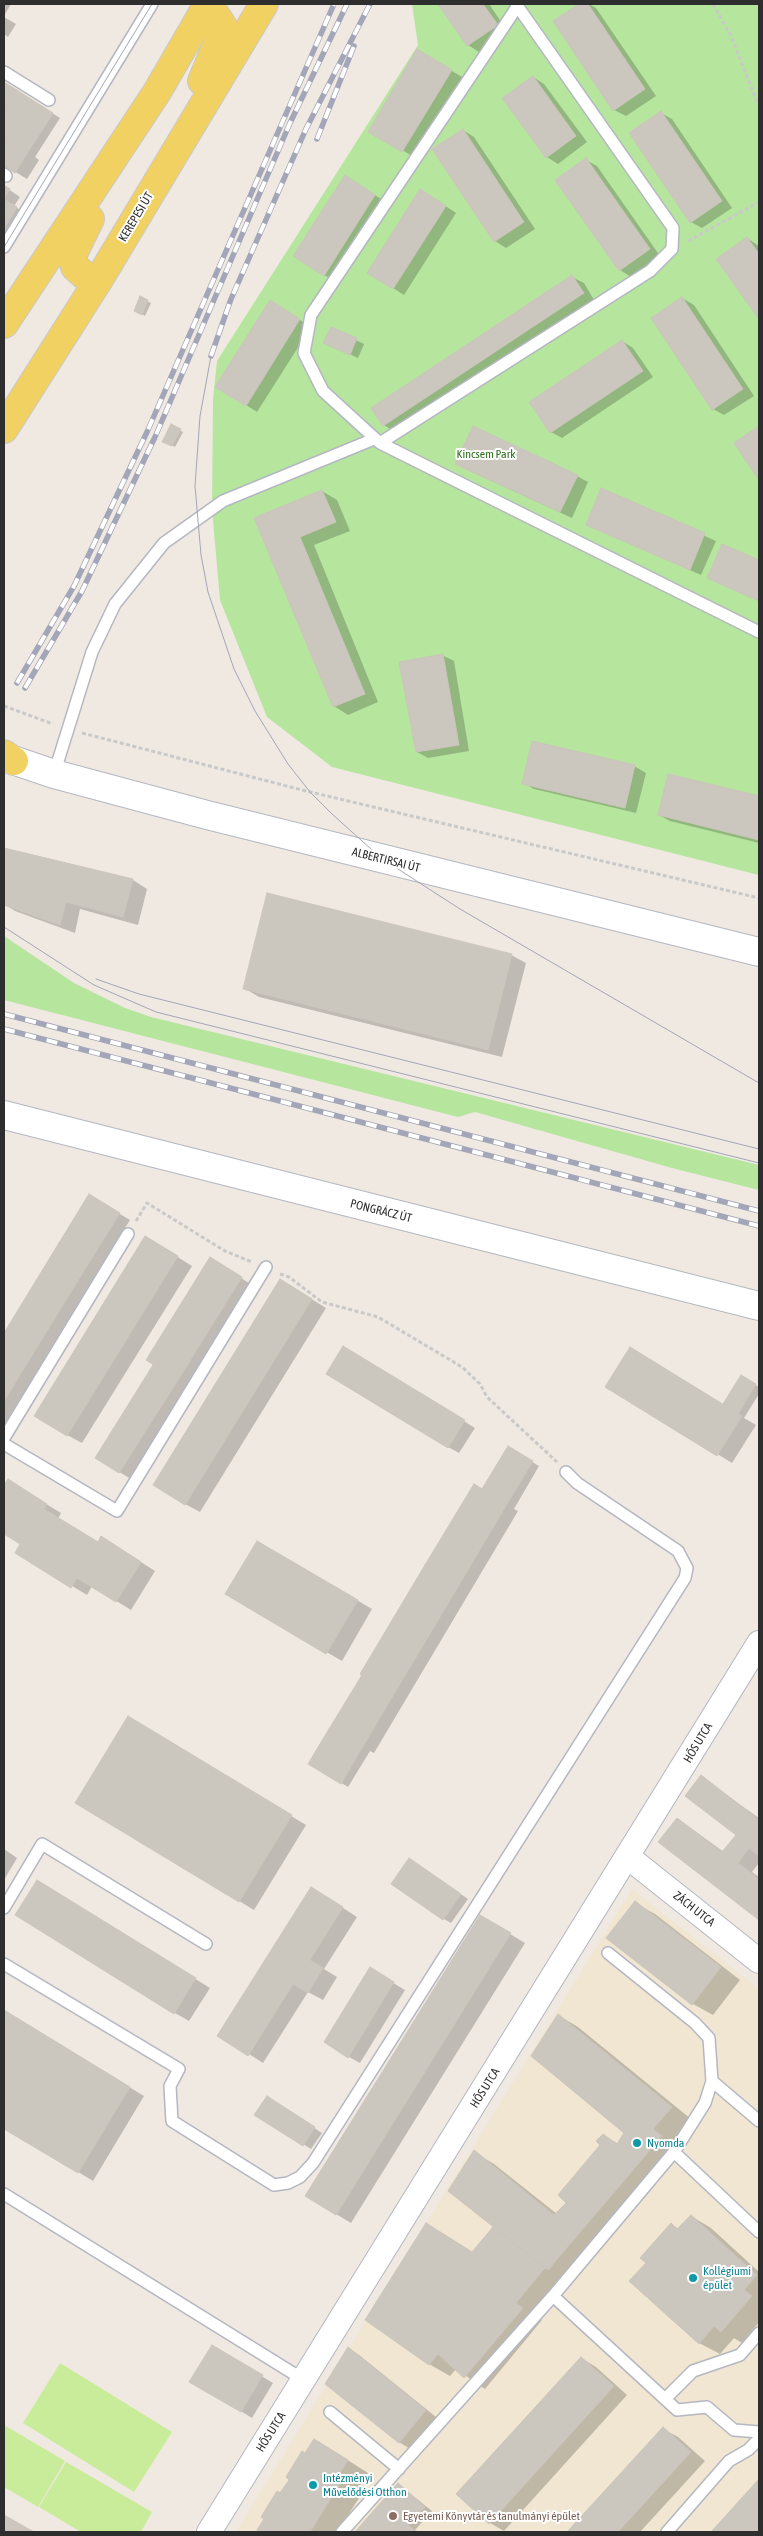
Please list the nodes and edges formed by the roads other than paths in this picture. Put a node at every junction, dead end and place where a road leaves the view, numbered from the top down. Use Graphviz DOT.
graph roads {
  1 [pos="152,4"];
  2 [pos="264,4"];
  3 [pos="516,5"];
  4 [pos="206,6"];
  5 [pos="4,72"];
  6 [pos="157,92"];
  7 [pos="49,100"];
  8 [pos="169,163"];
  9 [pos="4,247"];
  10 [pos="98,281"];
  11 [pos="4,324"];
  12 [pos="4,429"];
  13 [pos="377,441"];
  14 [pos="759,632"];
  15 [pos="6,758"];
  16 [pos="54,774"];
  17 [pos="759,952"];
  18 [pos="4,1115"];
  19 [pos="128,1234"];
  20 [pos="266,1268"];
  21 [pos="759,1306"];
  22 [pos="4,1438"];
  23 [pos="4,1444"];
  24 [pos="566,1472"];
  25 [pos="759,1642"];
  26 [pos="628,1857"];
  27 [pos="4,1908"];
  28 [pos="206,1944"];
  29 [pos="608,1953"];
  30 [pos="759,1961"];
  31 [pos="4,1964"];
  32 [pos="712,2081"];
  33 [pos="759,2122"];
  34 [pos="674,2152"];
  35 [pos="4,2194"];
  36 [pos="759,2232"];
  37 [pos="553,2296"];
  38 [pos="759,2333"];
  39 [pos="304,2380"];
  40 [pos="665,2399"];
  41 [pos="330,2412"];
  42 [pos="759,2432"];
  43 [pos="759,2440"];
  44 [pos="399,2469"];
  45 [pos="209,2532"];
  46 [pos="342,2532"];
  47 [pos="667,2532"];
  1 -- 9 [label="lane"];
  2 -- 8 [label="main road, KEREPESI ÚT"];
  3 -- 13 [label="lane"];
  3 -- 13 [label="lane"];
  4 -- 6 [label="main road"];
  4 -- 8 [label="main road"];
  5 -- 7 [label="lane"];
  6 -- 10 [label="main road"];
  6 -- 11 [label="main road"];
  8 -- 10 [label="main road, KEREPESI ÚT"];
  10 -- 12 [label="main road, KEREPESI ÚT"];
  13 -- 14 [label="lane"];
  13 -- 16 [label="lane"];
  15 -- 16 [label="street, ALBERTIRSAI ÚT"];
  16 -- 17 [label="street, ALBERTIRSAI ÚT"];
  18 -- 21 [label="street, PONGRÁCZ ÚT"];
  19 -- 22 [label="lane"];
  20 -- 23 [label="lane"];
  24 -- 31 [label="lane"];
  25 -- 26 [label="street, HŐS UTCA"];
  26 -- 30 [label="street, ZÁCH UTCA"];
  26 -- 39 [label="street, HŐS UTCA"];
  27 -- 28 [label="lane"];
  29 -- 32 [label="lane"];
  32 -- 33 [label="lane"];
  32 -- 34 [label="lane"];
  34 -- 36 [label="lane"];
  34 -- 37 [label="lane"];
  35 -- 39 [label="lane"];
  37 -- 40 [label="lane"];
  37 -- 44 [label="lane"];
  38 -- 40 [label="lane"];
  39 -- 45 [label="street, HŐS UTCA"];
  40 -- 42 [label="lane"];
  41 -- 44 [label="lane"];
  43 -- 47 [label="lane"];
  44 -- 46 [label="lane"];
}
